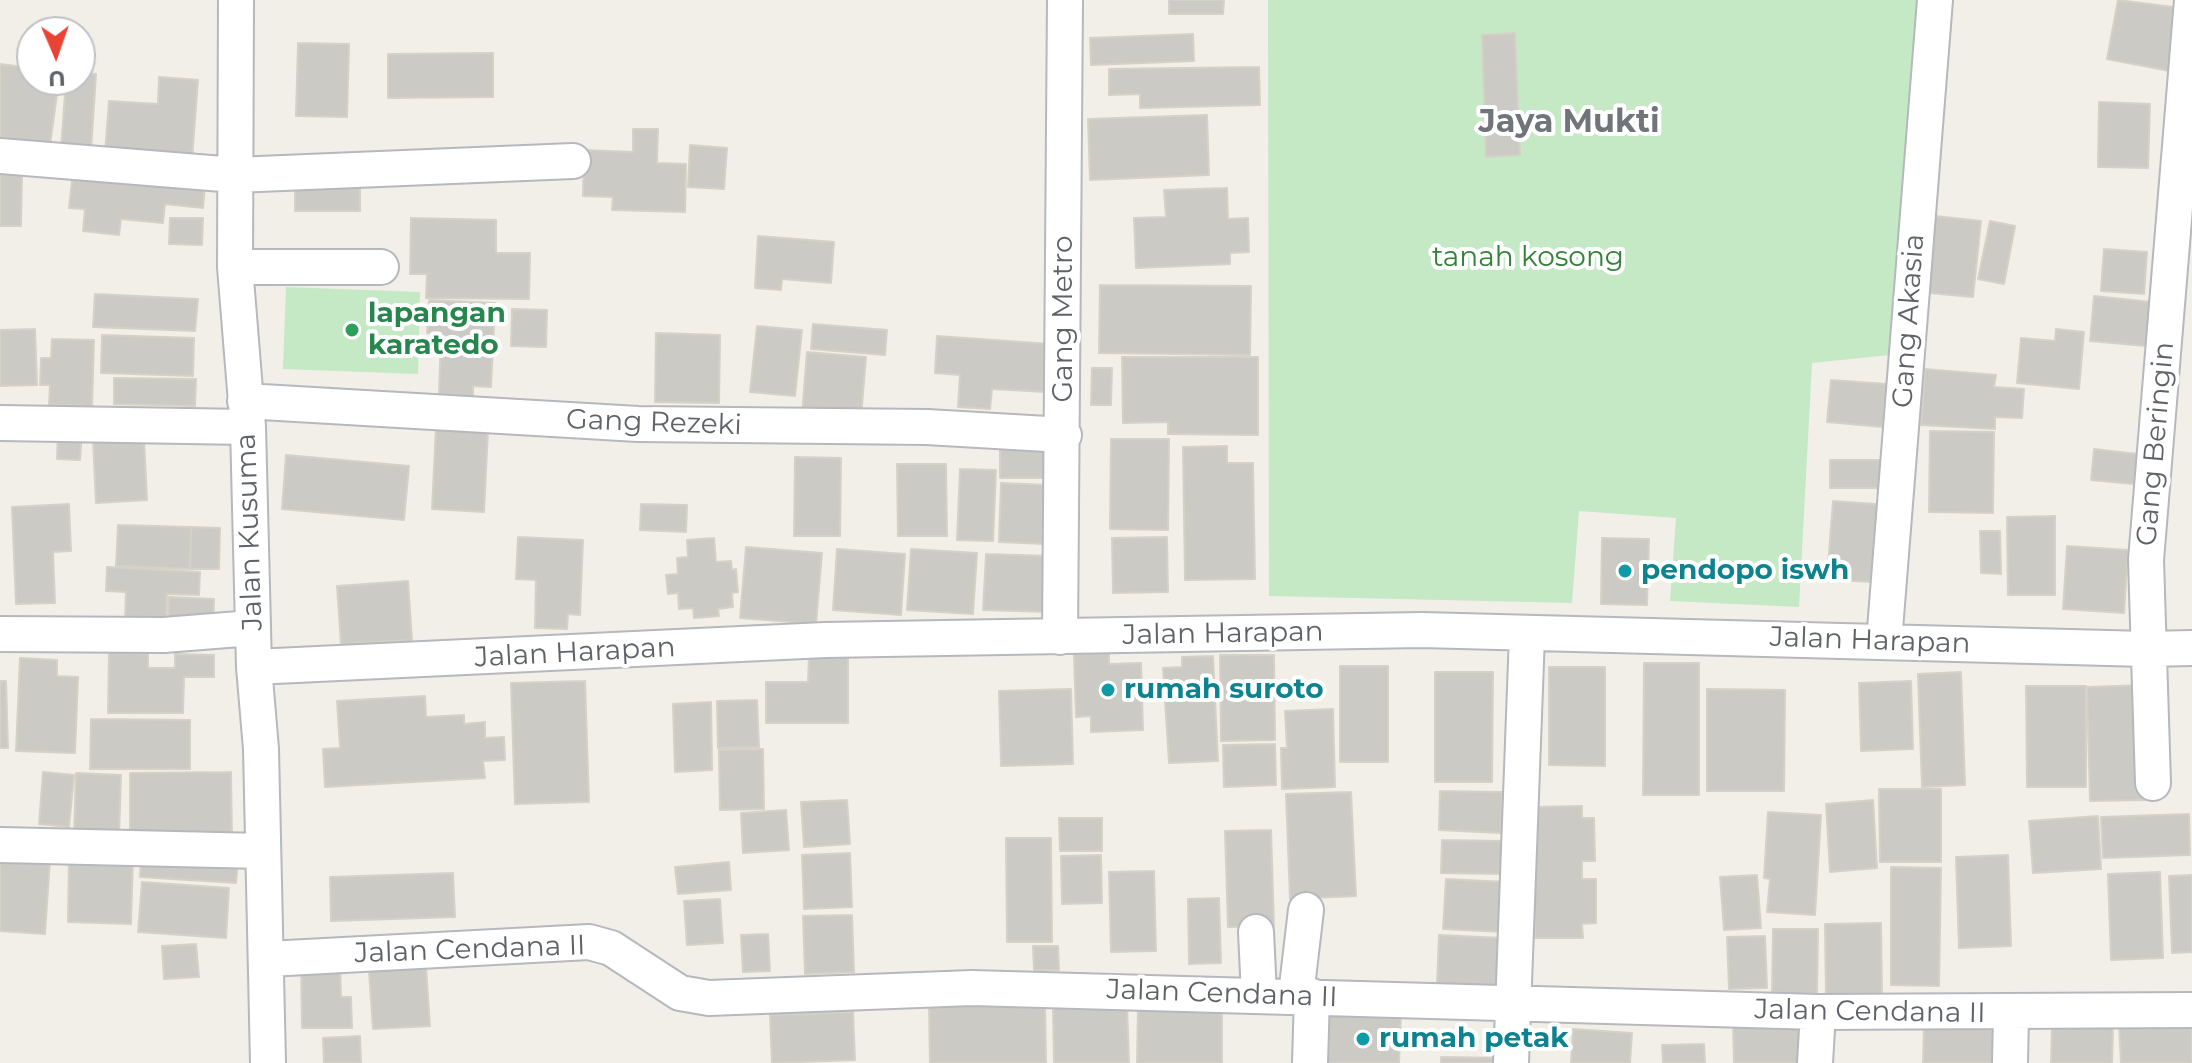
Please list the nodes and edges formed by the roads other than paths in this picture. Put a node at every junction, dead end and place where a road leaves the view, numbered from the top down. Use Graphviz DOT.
graph roads {
  1 [pos="236,0"];
  2 [pos="1065,0"];
  3 [pos="1935,0"];
  4 [pos="2192,0"];
  5 [pos="0,156"];
  6 [pos="573,161"];
  7 [pos="235,175"];
  8 [pos="235,267"];
  9 [pos="381,267"];
  10 [pos="246,414"];
  11 [pos="0,423"];
  12 [pos="1064,435"];
  13 [pos="252,628"];
  14 [pos="0,634"];
  15 [pos="1527,635"];
  16 [pos="1060,637"];
  17 [pos="1884,642"];
  18 [pos="2192,648"];
  19 [pos="2146,649"];
  20 [pos="254,667"];
  21 [pos="2153,783"];
  22 [pos="0,845"];
  23 [pos="262,851"];
  24 [pos="1306,910"];
  25 [pos="1256,932"];
  26 [pos="268,959"];
  27 [pos="1259,995"];
  28 [pos="1304,996"];
  29 [pos="1510,1004"];
  30 [pos="2192,1010"];
  31 [pos="1818,1012"];
  32 [pos="2011,1014"];
  33 [pos="268,1063"];
  34 [pos="1310,1063"];
  35 [pos="1511,1063"];
  36 [pos="1815,1063"];
  37 [pos="2010,1063"];
  1 -- 7 [label="street, Jalan Kusuma"];
  2 -- 12 [label="street, Gang Metro"];
  3 -- 17 [label="street, Gang Akasia"];
  4 -- 19 [label="street, Gang Beringin"];
  5 -- 7 [label="street"];
  6 -- 7 [label="street"];
  7 -- 8 [label="street, Jalan Kusuma"];
  8 -- 9 [label="street"];
  8 -- 10 [label="street, Jalan Kusuma"];
  10 -- 11 [label="street, Gang Rezeki"];
  10 -- 12 [label="street, Gang Rezeki"];
  10 -- 13 [label="street, Jalan Kusuma"];
  12 -- 16 [label="street, Gang Metro"];
  13 -- 14 [label="street"];
  13 -- 20 [label="street, Jalan Kusuma"];
  15 -- 16 [label="street, Jalan Harapan"];
  15 -- 17 [label="street, Jalan Harapan"];
  15 -- 29 [label="street"];
  16 -- 20 [label="street, Jalan Harapan"];
  17 -- 19 [label="street, Jalan Harapan"];
  18 -- 19 [label="street, Jalan Harapan"];
  19 -- 21 [label="street, Gang Beringin"];
  20 -- 23 [label="street, Jalan Kusuma"];
  22 -- 23 [label="street"];
  23 -- 26 [label="street, Jalan Kusuma"];
  24 -- 28 [label="street"];
  25 -- 27 [label="street"];
  26 -- 27 [label="street, Jalan Cendana II"];
  26 -- 33 [label="street, Jalan Kusuma"];
  27 -- 28 [label="street, Jalan Cendana II"];
  28 -- 29 [label="street, Jalan Cendana II"];
  28 -- 34 [label="street"];
  29 -- 31 [label="street, Jalan Cendana II"];
  29 -- 35 [label="street"];
  30 -- 32 [label="street, Jalan Cendana II"];
  31 -- 32 [label="street, Jalan Cendana II"];
  31 -- 36 [label="street"];
  32 -- 37 [label="street"];
}
